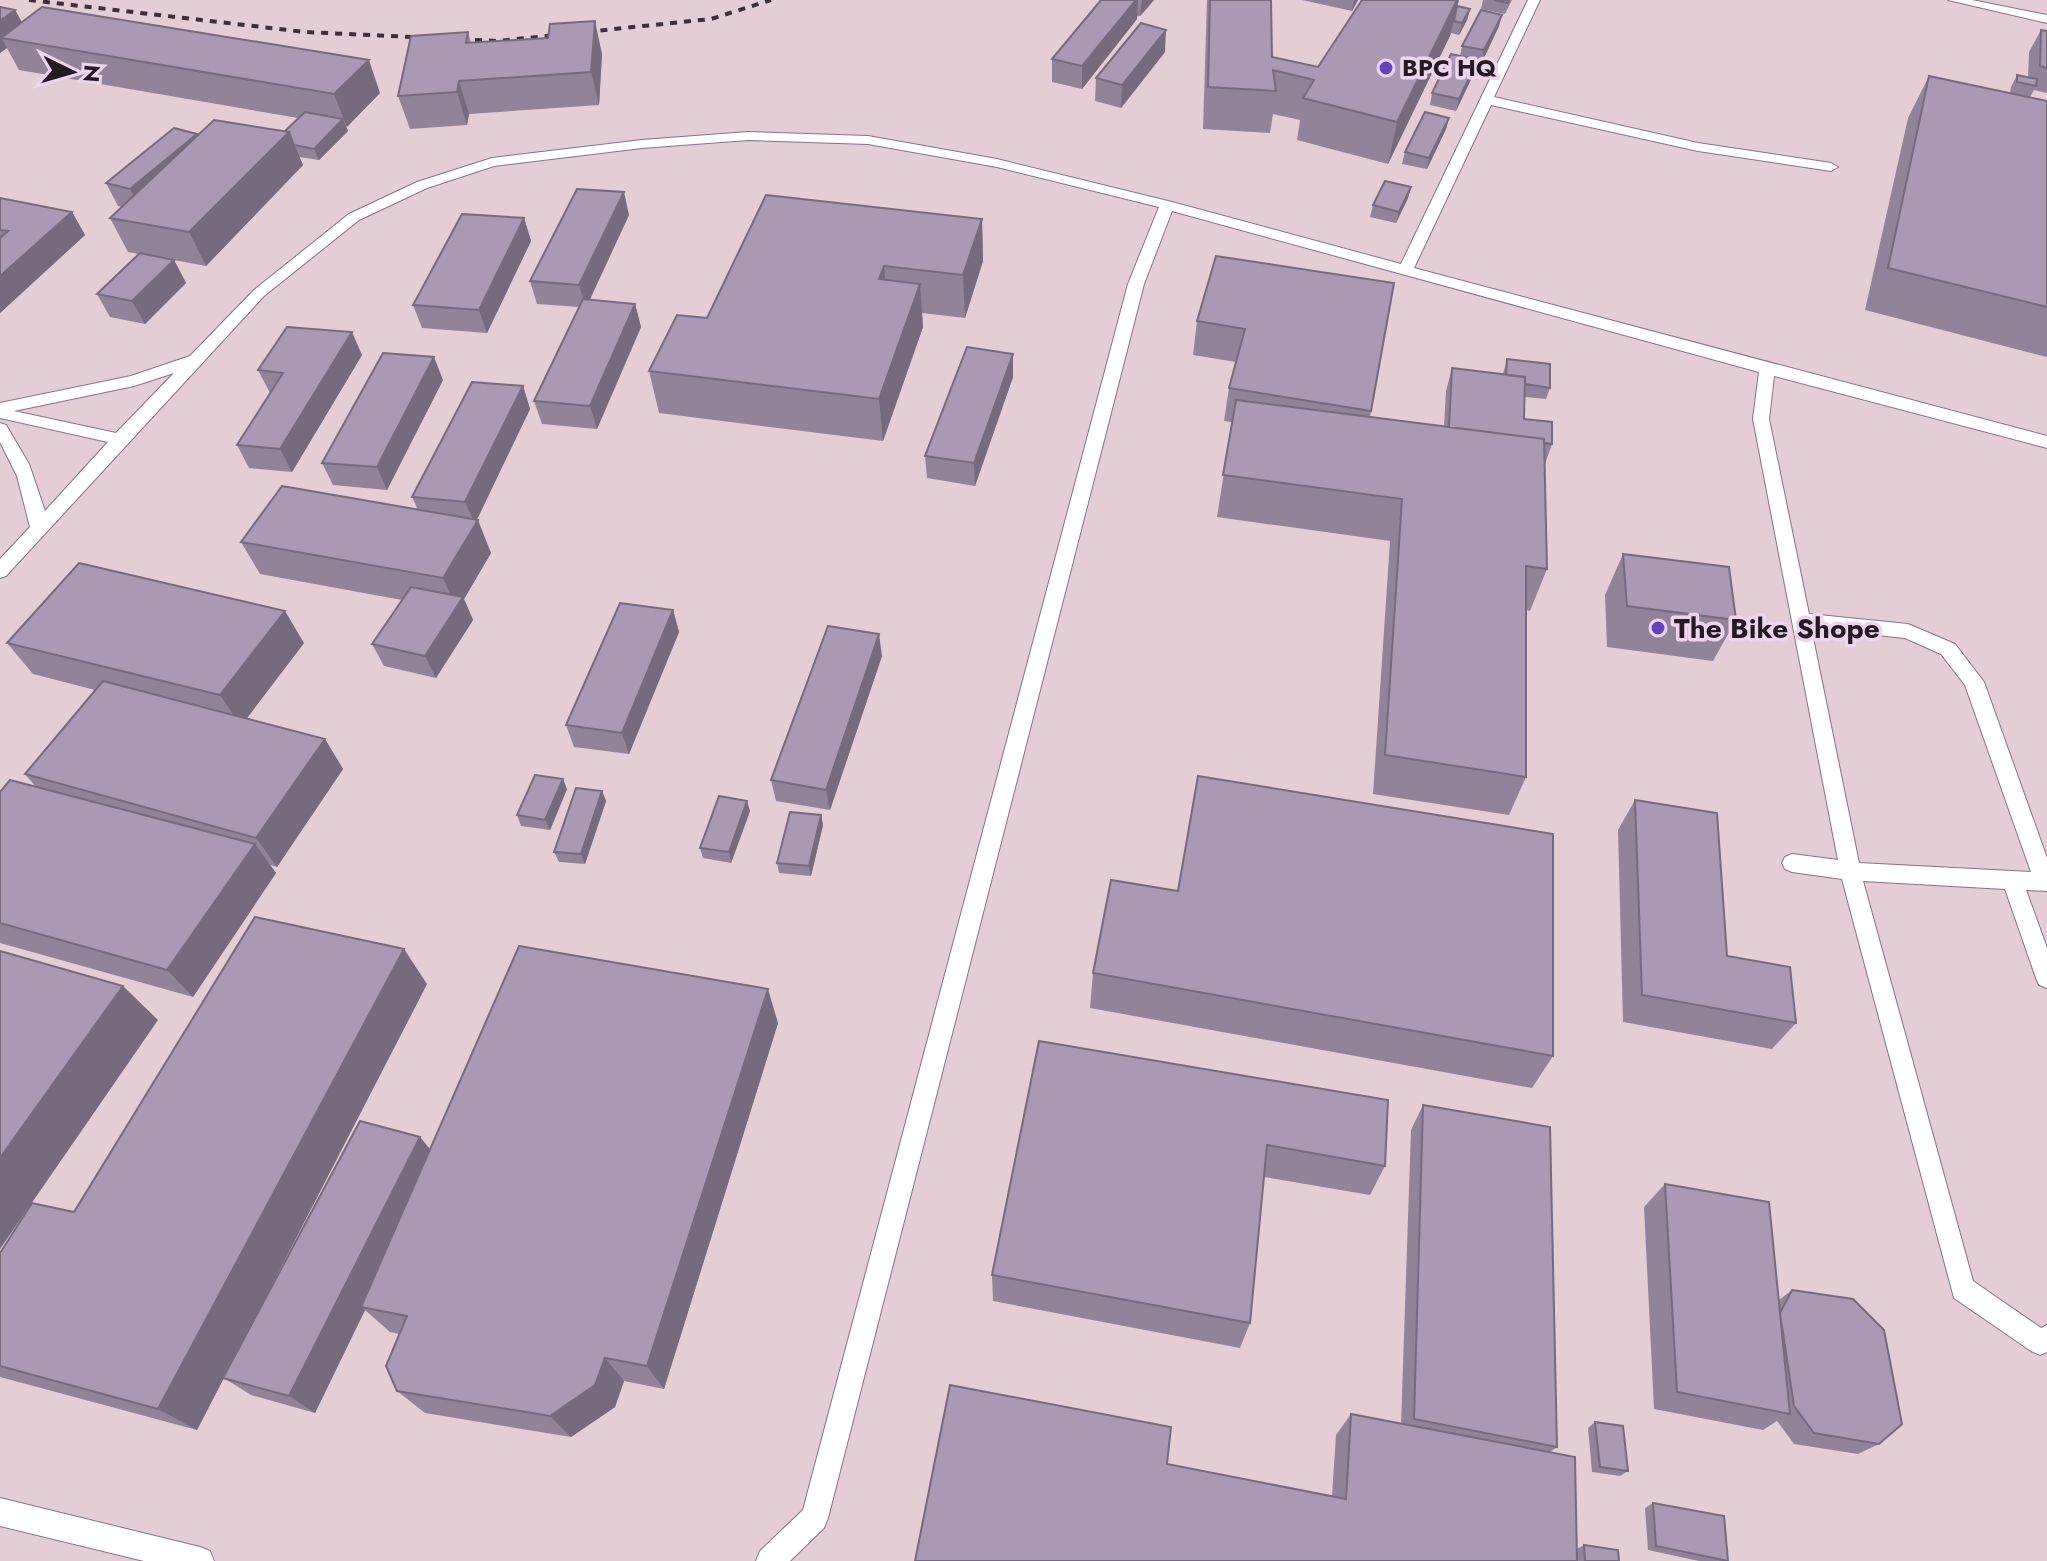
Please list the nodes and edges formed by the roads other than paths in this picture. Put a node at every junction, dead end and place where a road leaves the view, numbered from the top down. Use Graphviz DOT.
graph roads {
  1 [pos="1534,0"];
  2 [pos="1954,0"];
  3 [pos="2047,19"];
  4 [pos="1488,100"];
  5 [pos="1831,167"];
  6 [pos="1167,205"];
  7 [pos="1405,271"];
  8 [pos="197,359"];
  9 [pos="1767,369"];
  10 [pos="0,411"];
  11 [pos="0,429"];
  12 [pos="120,439"];
  13 [pos="2047,442"];
  14 [pos="39,527"];
  15 [pos="0,571"];
  16 [pos="1801,620"];
  17 [pos="1792,863"];
  18 [pos="1850,871"];
  19 [pos="2012,880"];
  20 [pos="2046,882"];
  21 [pos="2047,978"];
  22 [pos="2047,1338"];
  23 [pos="0,1512"];
  24 [pos="200,1561"];
  25 [pos="770,1561"];
  1 -- 4 [label="lane"];
  2 -- 3 [label="lane"];
  4 -- 5 [label="lane"];
  4 -- 7 [label="lane"];
  6 -- 7 [label="lane"];
  6 -- 8 [label="lane"];
  6 -- 25 [label="lane"];
  7 -- 9 [label="lane"];
  8 -- 10 [label="lane"];
  8 -- 12 [label="lane"];
  9 -- 13 [label="lane"];
  9 -- 16 [label="lane"];
  10 -- 12 [label="lane"];
  11 -- 14 [label="lane"];
  12 -- 14 [label="lane"];
  14 -- 15 [label="lane"];
  16 -- 18 [label="lane"];
  16 -- 20 [label="lane"];
  17 -- 18 [label="lane"];
  18 -- 19 [label="lane"];
  18 -- 22 [label="lane"];
  19 -- 20 [label="lane"];
  19 -- 21 [label="lane"];
  23 -- 24 [label="lane"];
}
